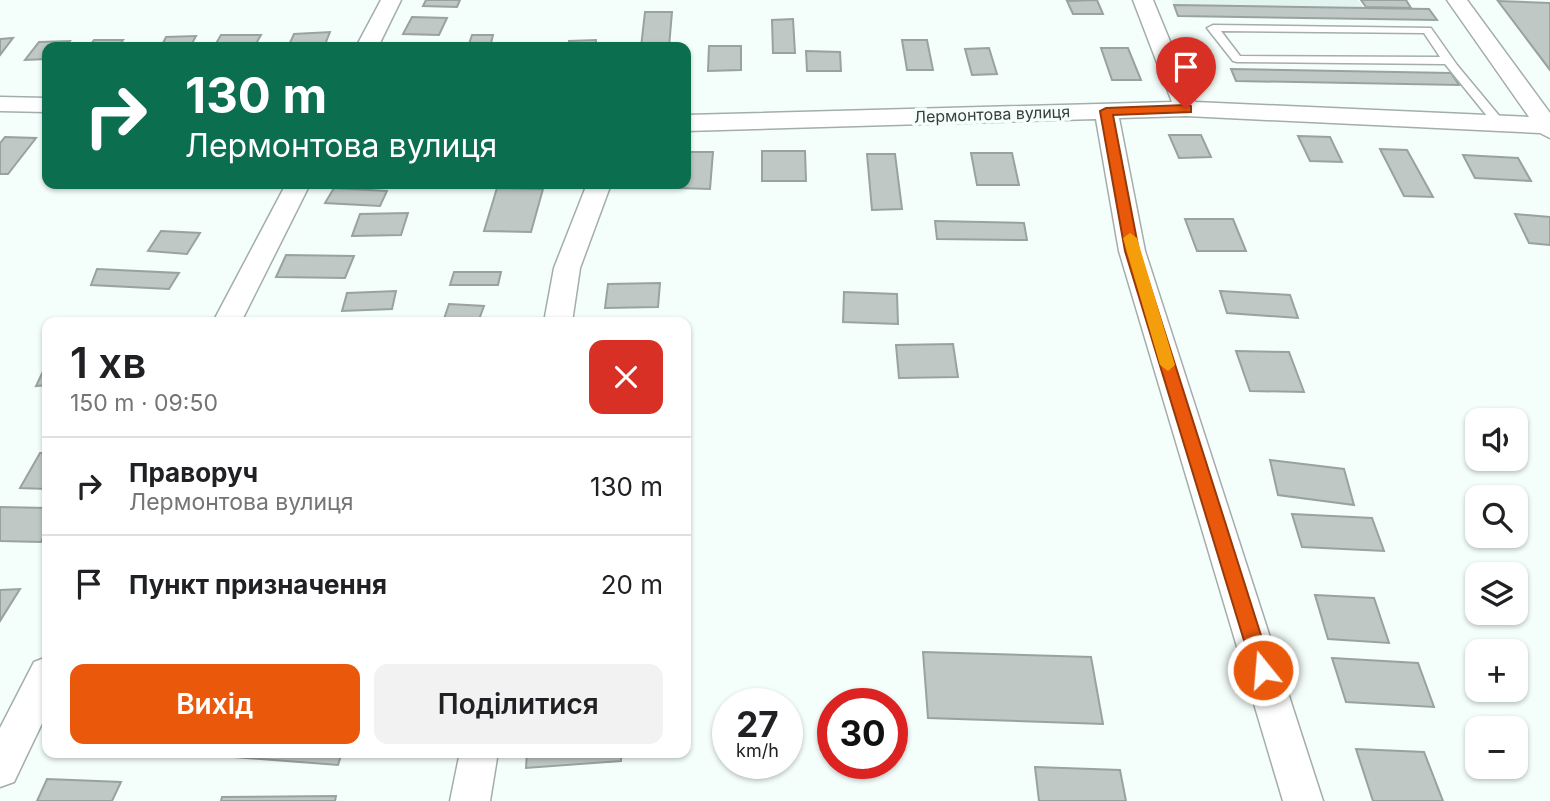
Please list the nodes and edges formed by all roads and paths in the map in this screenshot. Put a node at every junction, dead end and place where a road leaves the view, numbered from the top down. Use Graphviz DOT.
graph roads {
  1 [pos="391,0"];
  2 [pos="1143,0"];
  3 [pos="1457,0"];
  4 [pos="370,42"];
  5 [pos="1448,61"];
  6 [pos="0,104"];
  7 [pos="42,104"];
  8 [pos="1186,109"];
  9 [pos="1106,111"];
  10 [pos="691,122"];
  11 [pos="1500,124"];
  12 [pos="1549,127"];
  13 [pos="295,189"];
  14 [pos="597,189"];
  15 [pos="230,317"];
  16 [pos="559,317"];
  17 [pos="42,686"];
  18 [pos="478,758"];
  19 [pos="0,768"];
  20 [pos="470,801"];
  21 [pos="1303,801"];
  1 -- 4 [label="street"];
  2 -- 8 [label="street"];
  3 -- 12 [label="street"];
  5 -- 5 [label="lane"];
  5 -- 11 [label="lane"];
  6 -- 7 [label="street"];
  8 -- 9 [label="street, Лермонтова вулиця"];
  8 -- 11 [label="street, Лермонтова вулиця"];
  9 -- 10 [label="street, Лермонтова вулиця"];
  9 -- 21 [label="street"];
  11 -- 12 [label="street, Лермонтова вулиця"];
  13 -- 15 [label="street"];
  14 -- 16 [label="street"];
  17 -- 19 [label="street"];
  18 -- 20 [label="street"];
}
